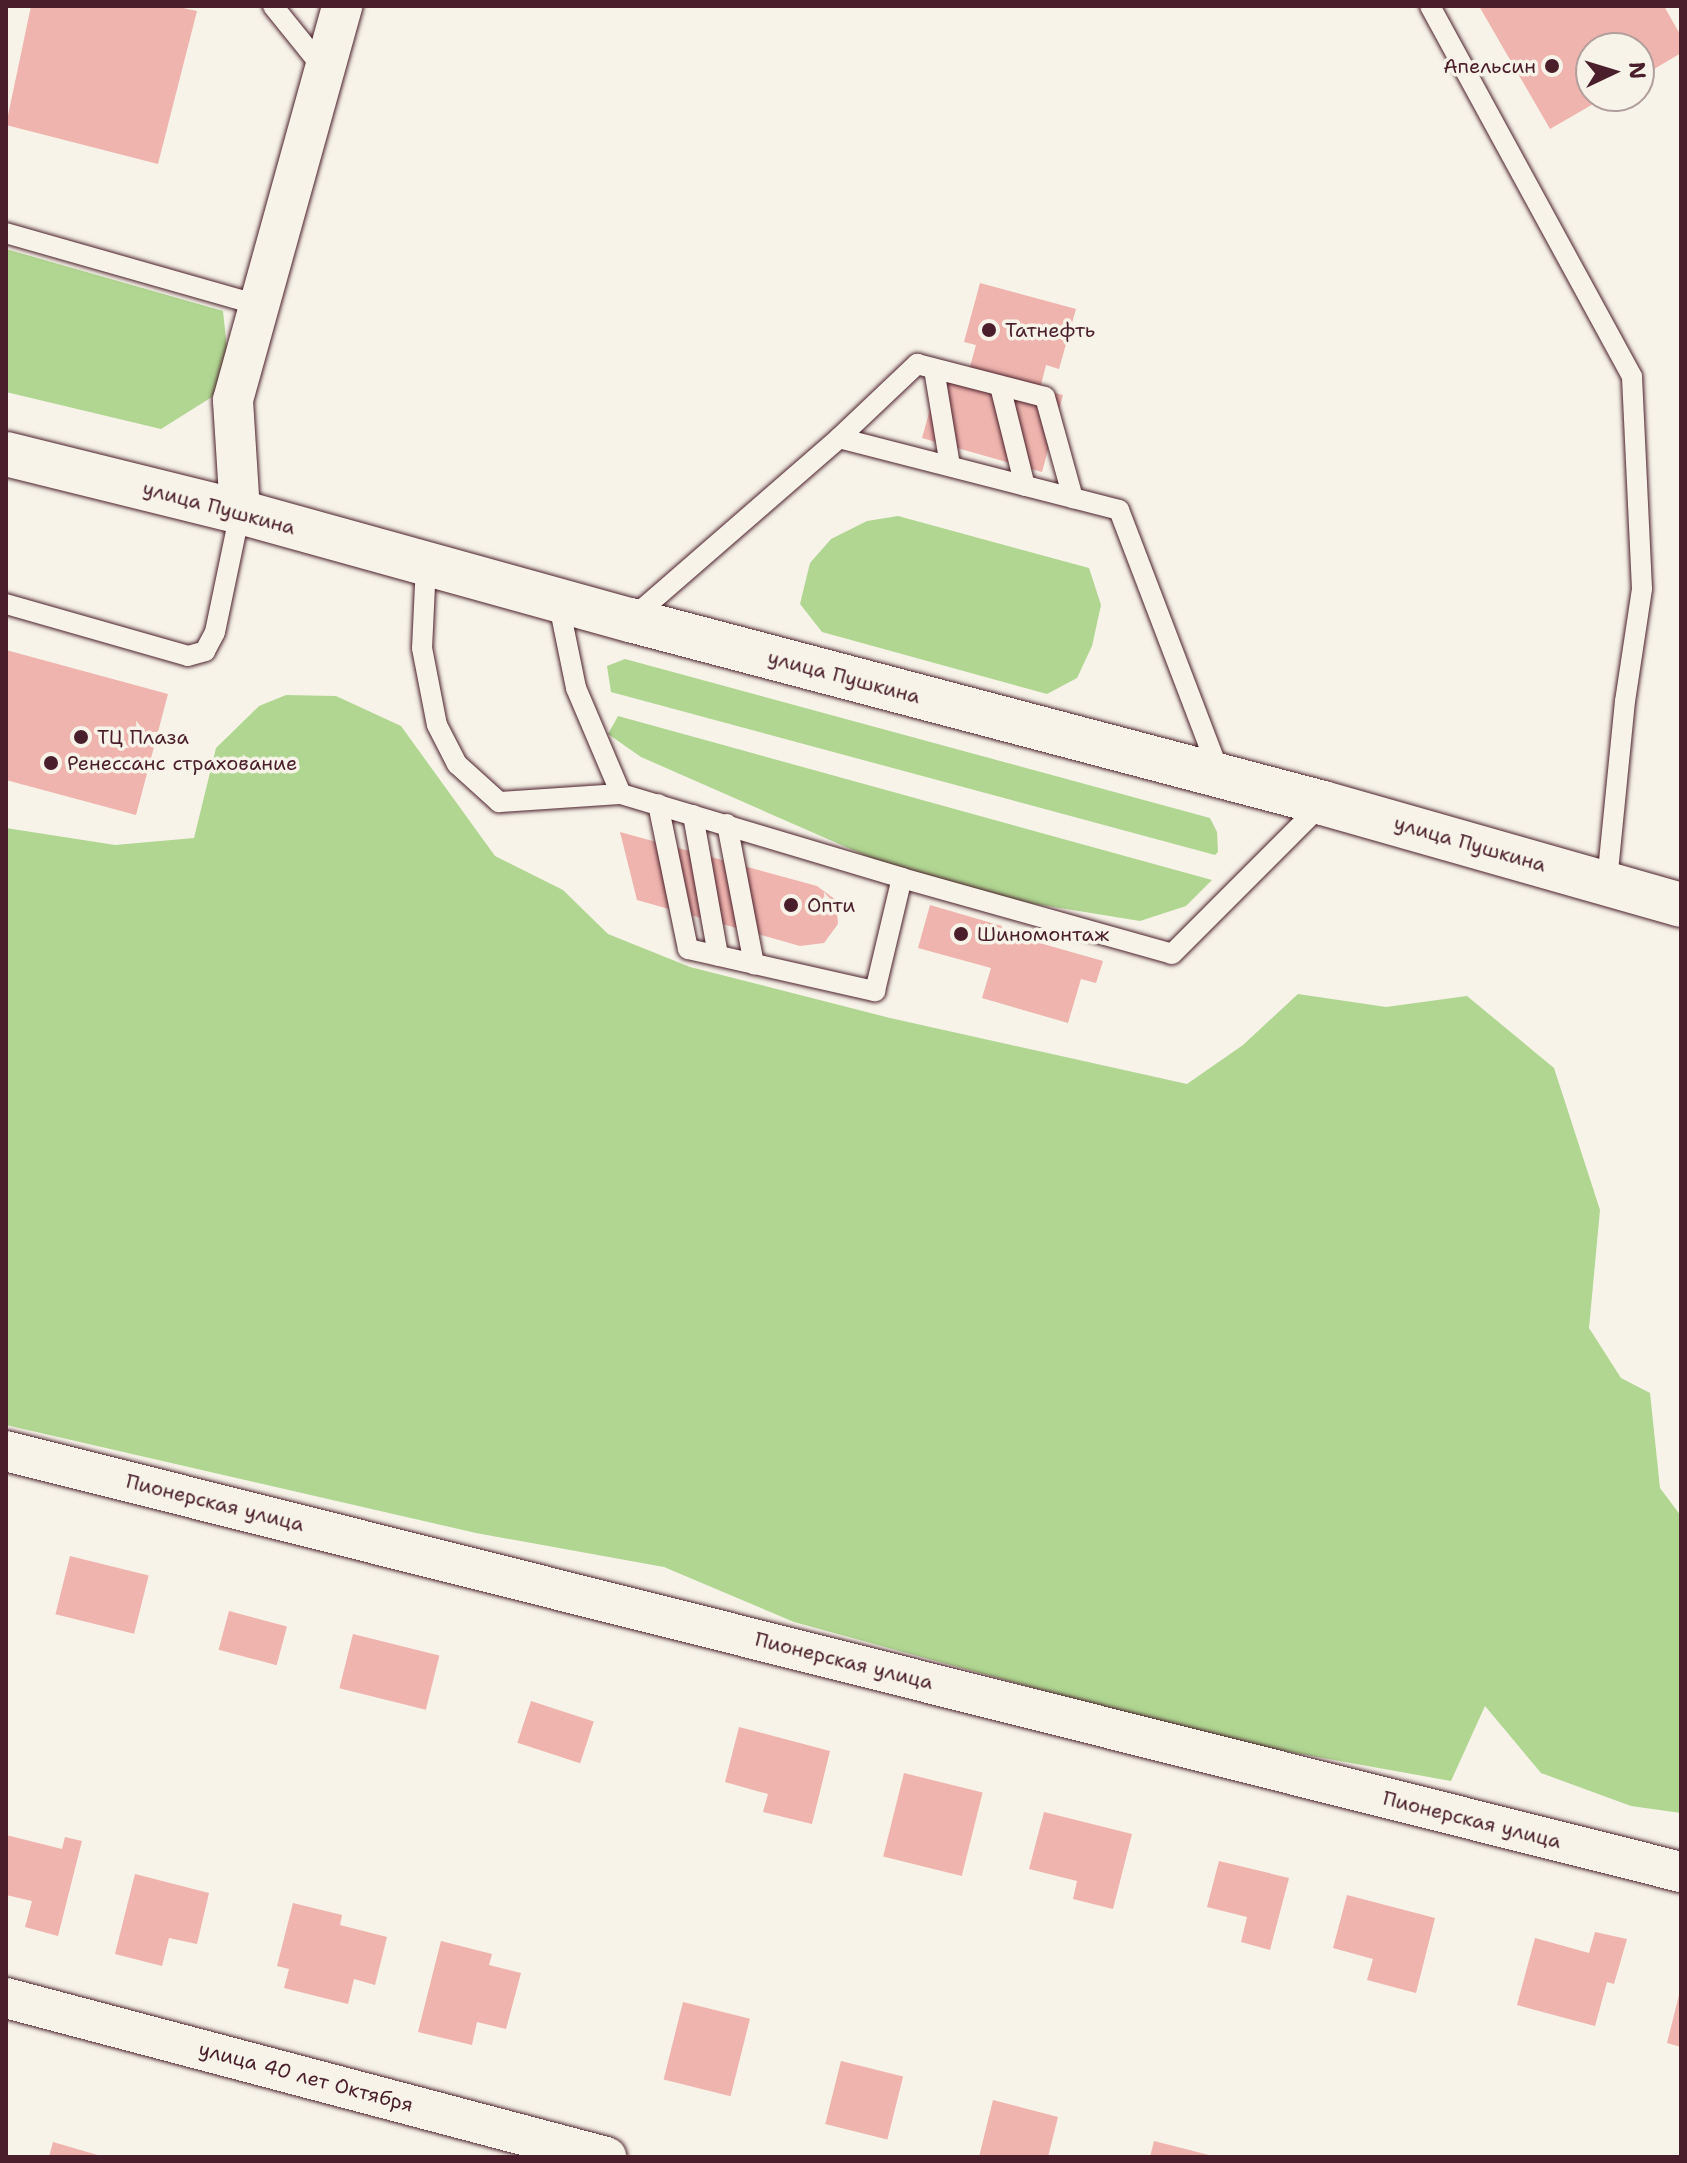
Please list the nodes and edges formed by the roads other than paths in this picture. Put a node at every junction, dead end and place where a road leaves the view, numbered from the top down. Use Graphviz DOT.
graph roads {
  1 [pos="273,6"];
  2 [pos="342,6"];
  3 [pos="1430,6"];
  4 [pos="323,68"];
  5 [pos="6,233"];
  6 [pos="259,305"];
  7 [pos="934,369"];
  8 [pos="1000,386"];
  9 [pos="839,438"];
  10 [pos="6,454"];
  11 [pos="950,466"];
  12 [pos="1025,486"];
  13 [pos="1073,498"];
  14 [pos="240,512"];
  15 [pos="426,564"];
  16 [pos="558,600"];
  17 [pos="6,604"];
  18 [pos="630,620"];
  19 [pos="1220,776"];
  20 [pos="621,794"];
  21 [pos="1323,803"];
  22 [pos="658,804"];
  23 [pos="693,815"];
  24 [pos="727,824"];
  25 [pos="902,878"];
  26 [pos="1607,882"];
  27 [pos="1681,905"];
  28 [pos="718,956"];
  29 [pos="754,964"];
  30 [pos="6,1451"];
  31 [pos="1681,1872"];
  32 [pos="6,1998"];
  33 [pos="531,2147"];
  34 [pos="606,2157"];
  1 -- 4 [label="lane"];
  2 -- 4 [label="street"];
  3 -- 26 [label="lane"];
  4 -- 6 [label="street"];
  5 -- 6 [label="lane"];
  6 -- 14 [label="street"];
  7 -- 8 [label="lane"];
  7 -- 9 [label="lane"];
  7 -- 11 [label="lane"];
  8 -- 12 [label="lane"];
  8 -- 13 [label="lane"];
  9 -- 11 [label="lane"];
  9 -- 18 [label="lane"];
  10 -- 14 [label="main road, улица Пушкина"];
  11 -- 12 [label="lane"];
  12 -- 13 [label="lane"];
  13 -- 19 [label="lane"];
  14 -- 15 [label="main road, улица Пушкина"];
  14 -- 17 [label="lane"];
  15 -- 16 [label="main road, улица Пушкина"];
  15 -- 20 [label="lane"];
  16 -- 18 [label="main road, улица Пушкина"];
  16 -- 20 [label="lane"];
  18 -- 19 [label="main road, улица Пушкина"];
  19 -- 21 [label="main road, улица Пушкина"];
  20 -- 22 [label="lane"];
  21 -- 25 [label="lane"];
  21 -- 26 [label="main road, улица Пушкина"];
  22 -- 23 [label="lane"];
  22 -- 28 [label="lane"];
  23 -- 24 [label="lane"];
  23 -- 28 [label="lane"];
  24 -- 25 [label="lane"];
  24 -- 29 [label="lane"];
  25 -- 29 [label="lane"];
  26 -- 27 [label="main road, улица Пушкина"];
  28 -- 29 [label="lane"];
  30 -- 31 [label="street, Пионерская улица"];
  32 -- 33 [label="street, улица 40 лет Октября"];
  33 -- 34 [label="street, улица 40 лет Октября"];
}
